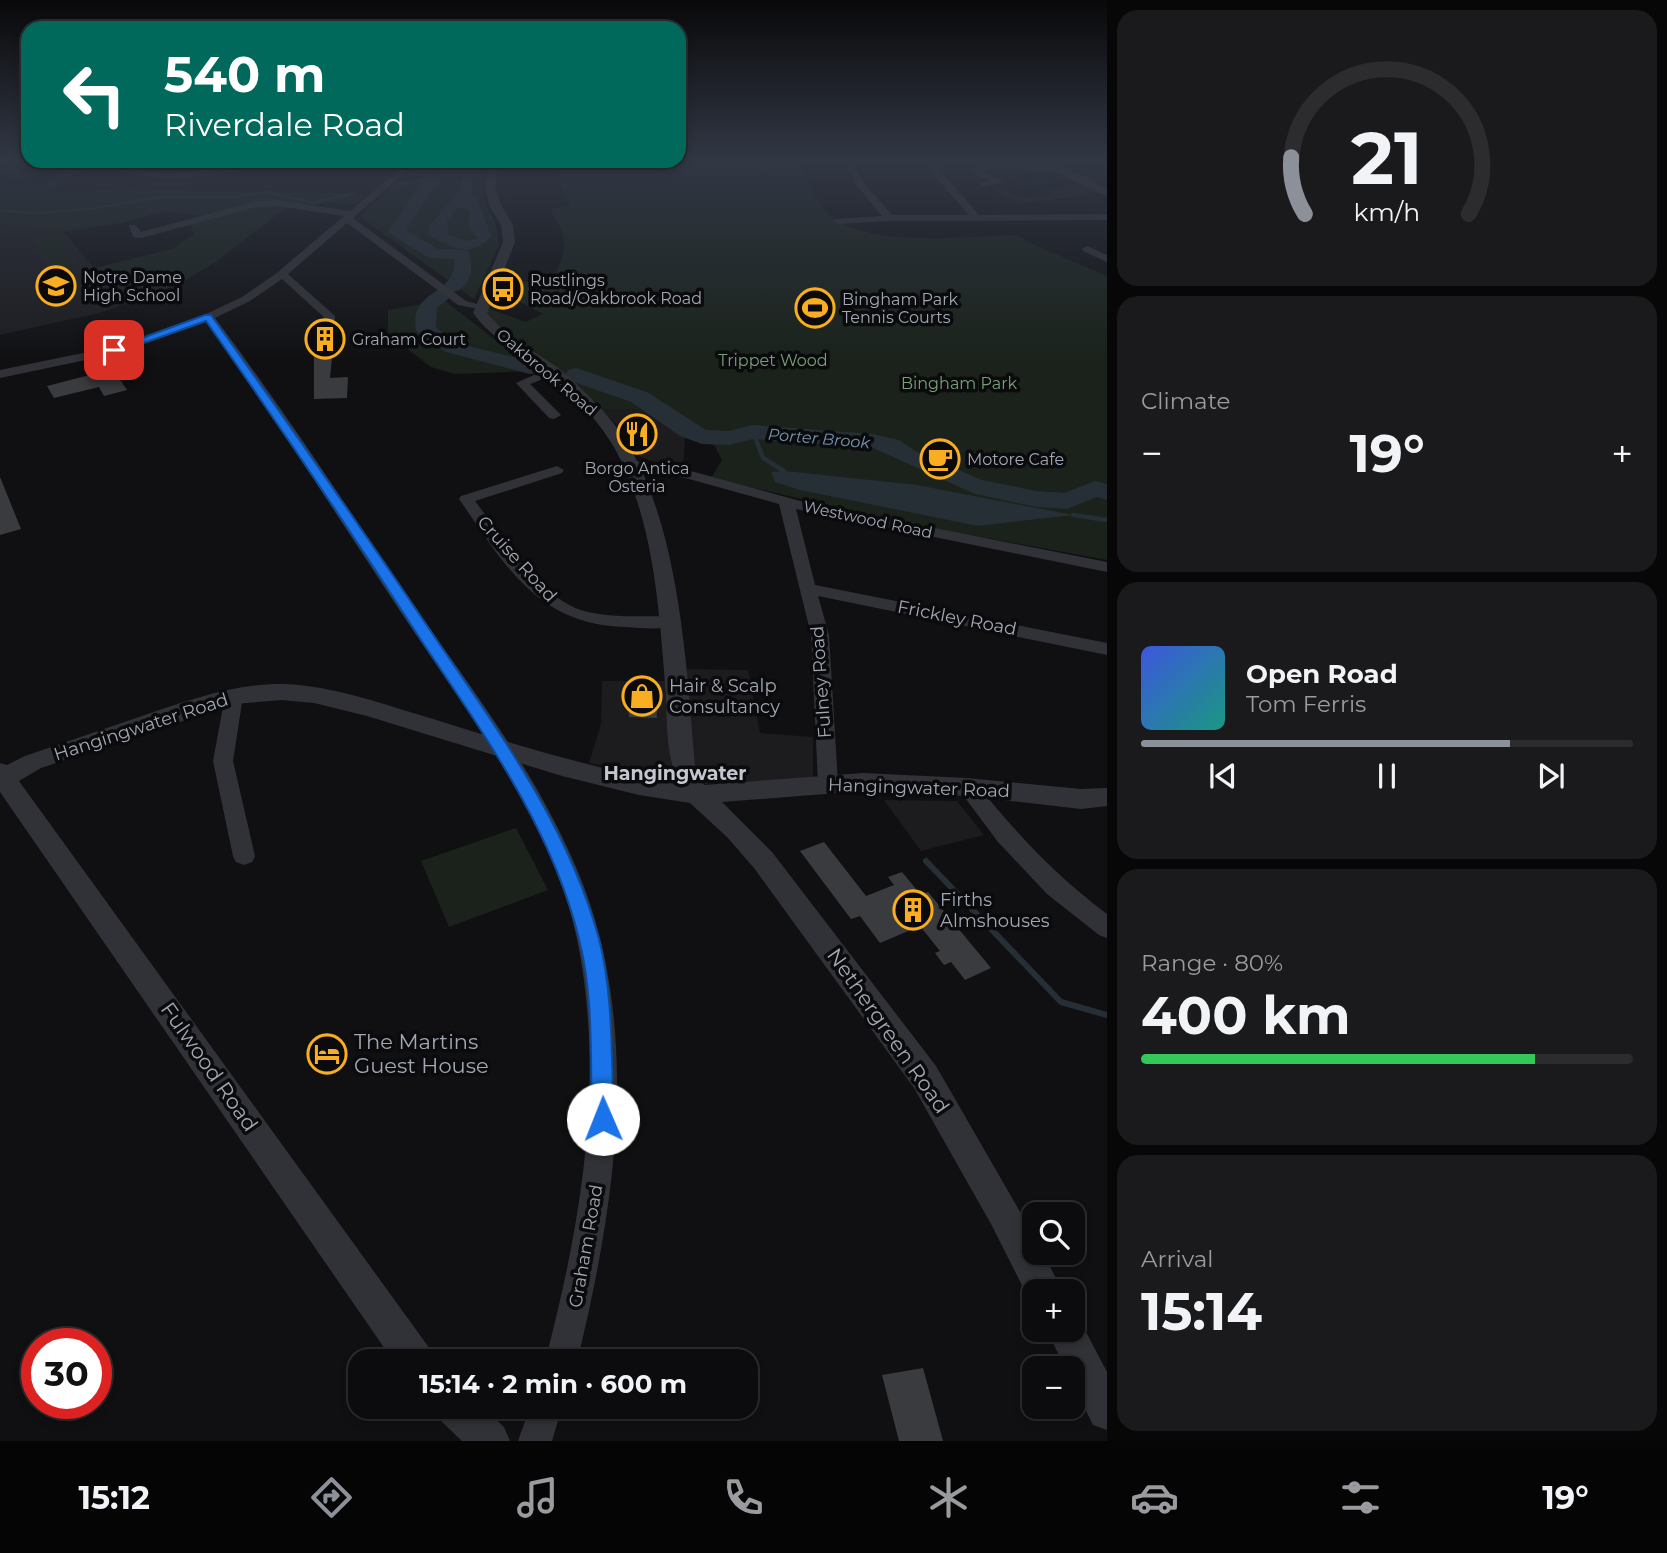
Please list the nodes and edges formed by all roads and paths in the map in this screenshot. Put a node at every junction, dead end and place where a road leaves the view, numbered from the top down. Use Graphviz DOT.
graph roads {
  1 [pos="132,227"];
  2 [pos="173,227"];
  3 [pos="337,227"];
  4 [pos="364,227"];
  5 [pos="507,227"];
  6 [pos="1087,249"];
  7 [pos="1107,259"];
  8 [pos="282,274"];
  9 [pos="480,308"];
  10 [pos="208,317"];
  11 [pos="331,318"];
  12 [pos="552,371"];
  13 [pos="0,374"];
  14 [pos="554,415"];
  15 [pos="631,464"];
  16 [pos="557,470"];
  17 [pos="786,501"];
  18 [pos="1107,567"];
  19 [pos="809,594"];
  20 [pos="669,622"];
  21 [pos="1107,649"];
  22 [pos="234,696"];
  23 [pos="503,750"];
  24 [pos="1,777"];
  25 [pos="828,783"];
  26 [pos="967,787"];
  27 [pos="697,795"];
  28 [pos="1107,797"];
  29 [pos="244,856"];
  30 [pos="1107,928"];
  31 [pos="1038,1279"];
  32 [pos="1071,1342"];
  33 [pos="408,1349"];
  34 [pos="564,1349"];
  35 [pos="1107,1411"];
  36 [pos="467,1419"];
  37 [pos="542,1419"];
  38 [pos="490,1441"];
  39 [pos="535,1441"];
  1 -- 2 [label="street"];
  3 -- 8 [label="street"];
  4 -- 9 [label="street, Oakbrook Road"];
  5 -- 9 [label="street"];
  6 -- 7 [label="street"];
  8 -- 10 [label="street"];
  8 -- 11 [label="street"];
  9 -- 12 [label="street, Oakbrook Road"];
  10 -- 13 [label="street"];
  10 -- 23 [label="street, Graham Road"];
  12 -- 14 [label="street"];
  12 -- 15 [label="street, Oakbrook Road"];
  15 -- 17 [label="street, Westwood Road"];
  15 -- 20 [label="street, Oakbrook Road"];
  16 -- 20 [label="street, Cruise Road"];
  17 -- 18 [label="street, Westwood Road"];
  17 -- 19 [label="street, Fulney Road"];
  19 -- 21 [label="street, Frickley Road"];
  19 -- 25 [label="street, Fulney Road"];
  20 -- 27 [label="street, Oakbrook Road"];
  22 -- 23 [label="street, Hangingwater Road"];
  22 -- 24 [label="street, Hangingwater Road"];
  22 -- 29 [label="street"];
  23 -- 27 [label="street, Hangingwater Road"];
  23 -- 34 [label="street, Graham Road"];
  24 -- 33 [label="street, Fulwood Road"];
  25 -- 26 [label="street, Hangingwater Road"];
  25 -- 27 [label="street, Hangingwater Road"];
  26 -- 28 [label="street, Hangingwater Road"];
  26 -- 30 [label="street"];
  27 -- 31 [label="street, Nethergreen Road"];
  32 -- 35 [label="street"];
  36 -- 38 [label="street"];
  37 -- 39 [label="street"];
}
